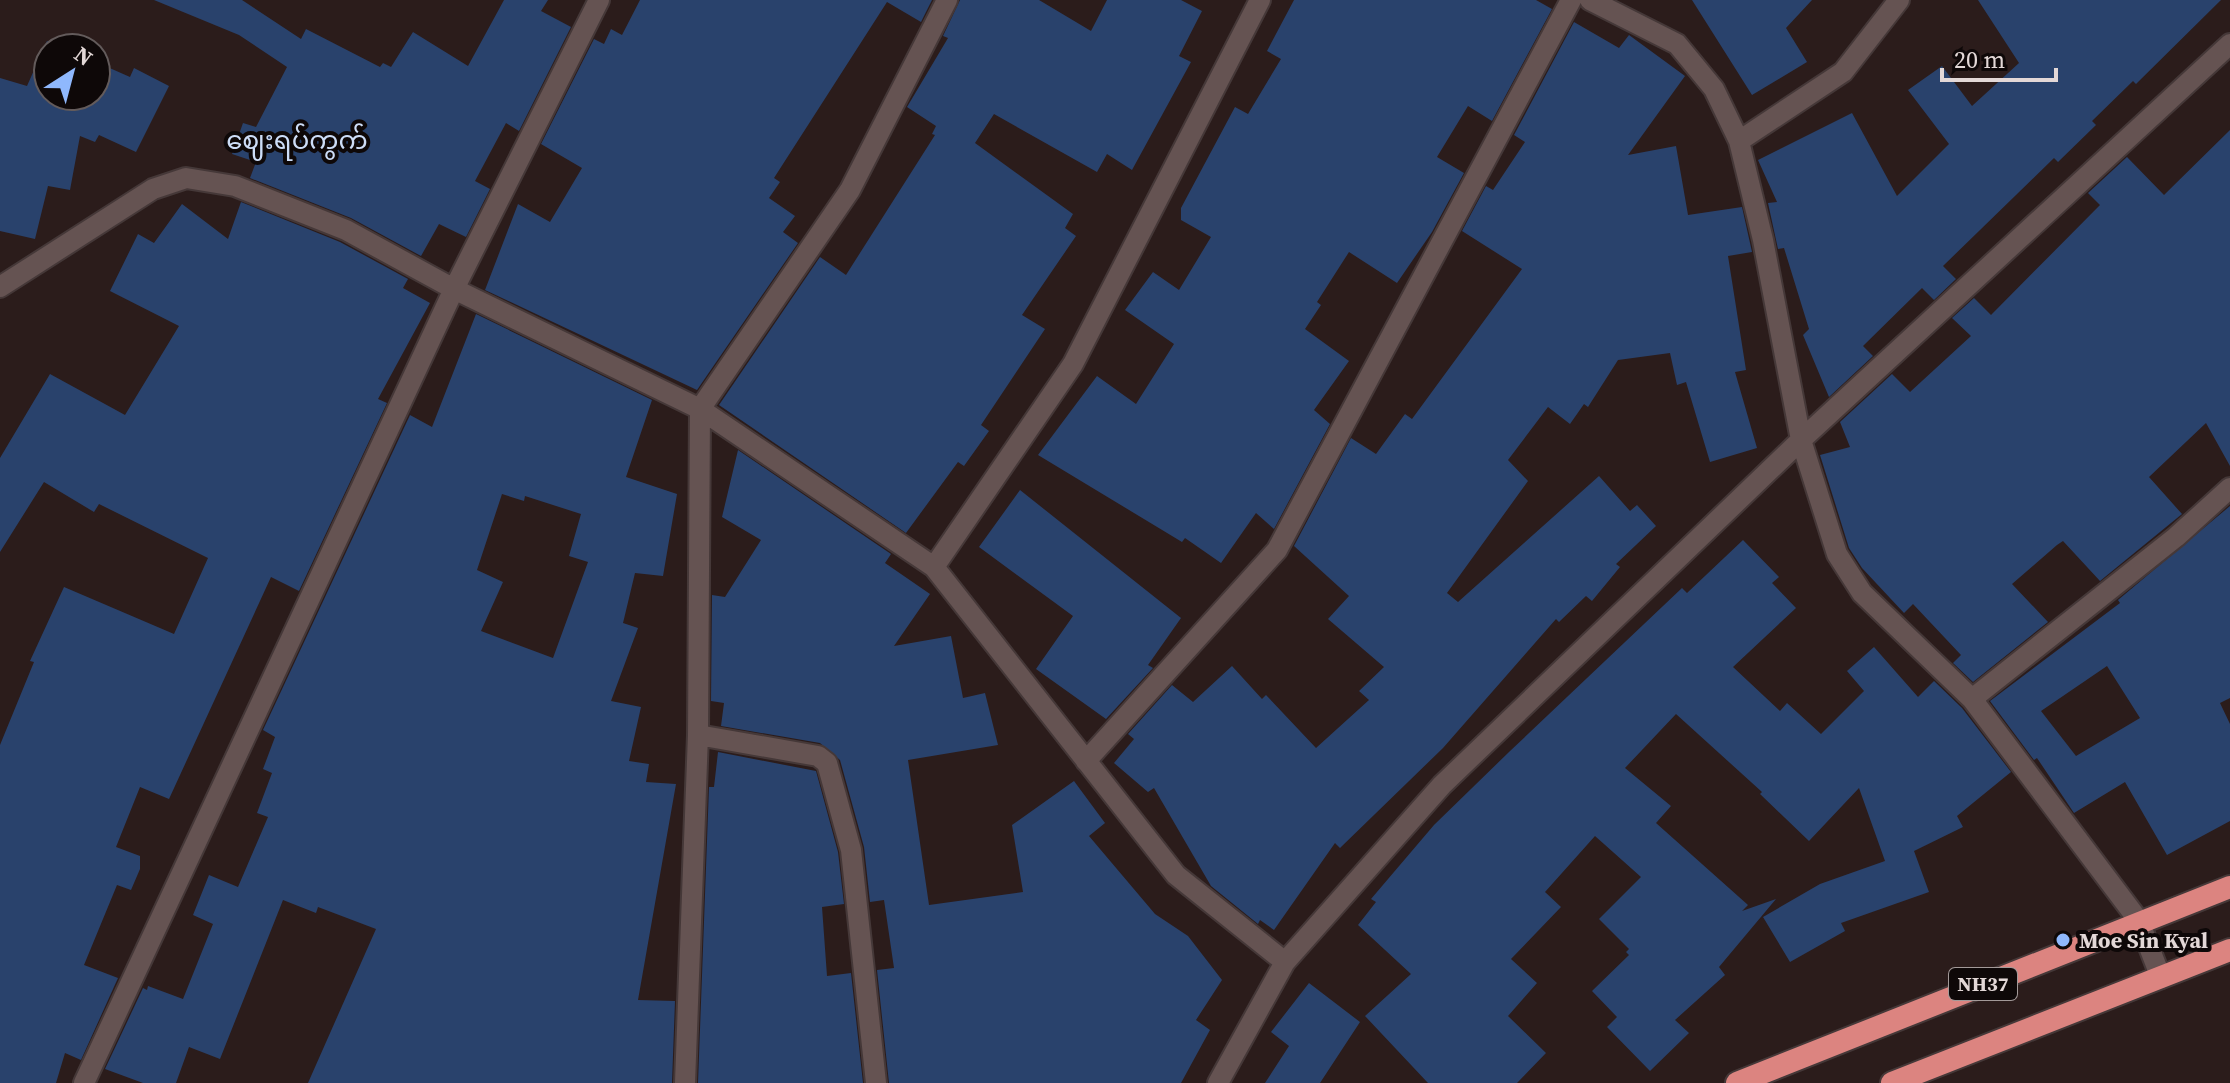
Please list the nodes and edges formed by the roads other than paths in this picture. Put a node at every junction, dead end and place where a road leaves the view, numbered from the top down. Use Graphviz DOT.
graph roads {
  1 [pos="599,0"];
  2 [pos="947,0"];
  3 [pos="1260,0"];
  4 [pos="1571,0"];
  5 [pos="1590,0"];
  6 [pos="1899,0"];
  7 [pos="2230,44"];
  8 [pos="1739,141"];
  9 [pos="0,287"];
  10 [pos="454,289"];
  11 [pos="700,409"];
  12 [pos="1801,440"];
  13 [pos="2230,488"];
  14 [pos="934,567"];
  15 [pos="1972,699"];
  16 [pos="698,735"];
  17 [pos="1086,761"];
  18 [pos="2230,887"];
  19 [pos="2139,921"];
  20 [pos="2230,950"];
  21 [pos="1285,962"];
  22 [pos="2161,978"];
  23 [pos="84,1083"];
  24 [pos="685,1083"];
  25 [pos="876,1083"];
  26 [pos="1218,1083"];
  27 [pos="1737,1083"];
  28 [pos="1892,1083"];
  1 -- 10 [label="street"];
  2 -- 11 [label="street"];
  3 -- 14 [label="street"];
  4 -- 17 [label="street"];
  5 -- 8 [label="street"];
  6 -- 8 [label="street"];
  7 -- 12 [label="street"];
  8 -- 12 [label="street"];
  9 -- 10 [label="street"];
  10 -- 11 [label="street"];
  10 -- 23 [label="street"];
  11 -- 14 [label="street"];
  11 -- 16 [label="street"];
  12 -- 15 [label="street"];
  12 -- 21 [label="street"];
  13 -- 15 [label="street"];
  14 -- 17 [label="street"];
  15 -- 19 [label="street"];
  16 -- 24 [label="street"];
  16 -- 25 [label="street"];
  17 -- 21 [label="street"];
  18 -- 19 [label="highway, NH37"];
  19 -- 22 [label="street"];
  19 -- 27 [label="highway, NH37"];
  20 -- 22 [label="highway, NH37"];
  21 -- 26 [label="street"];
  22 -- 28 [label="highway, NH37"];
}
